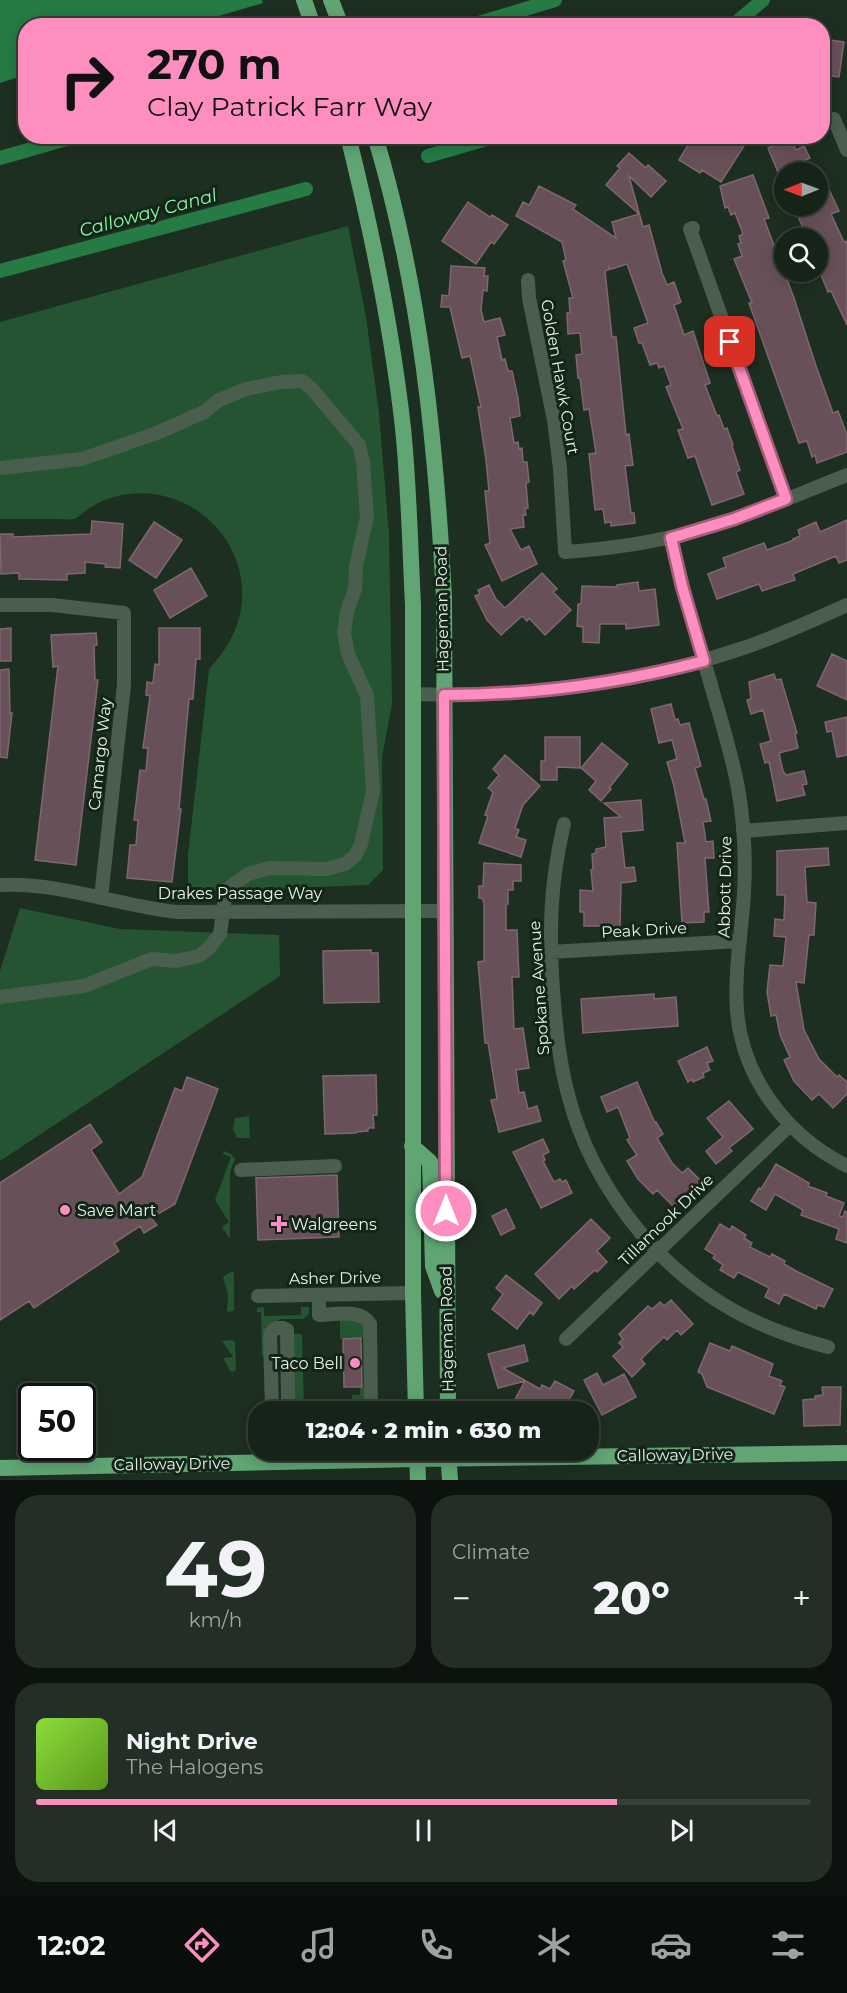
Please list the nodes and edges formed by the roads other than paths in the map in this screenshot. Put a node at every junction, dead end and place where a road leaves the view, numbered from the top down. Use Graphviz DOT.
graph roads {
  1 [pos="304,0"];
  2 [pos="331,0"];
  3 [pos="310,18"];
  4 [pos="337,18"];
  5 [pos="834,119"];
  6 [pos="350,144"];
  7 [pos="377,144"];
  8 [pos="847,150"];
  9 [pos="693,228"];
  10 [pos="528,280"];
  11 [pos="0,468"];
  12 [pos="847,475"];
  13 [pos="786,499"];
  14 [pos="671,538"];
  15 [pos="0,604"];
  16 [pos="847,605"];
  17 [pos="704,661"];
  18 [pos="412,694"];
  19 [pos="444,695"];
  20 [pos="847,823"];
  21 [pos="564,824"];
  22 [pos="743,831"];
  23 [pos="0,885"];
  24 [pos="100,898"];
  25 [pos="412,910"];
  26 [pos="446,911"];
  27 [pos="223,912"];
  28 [pos="740,941"];
  29 [pos="550,952"];
  30 [pos="0,997"];
  31 [pos="789,1125"];
  32 [pos="412,1146"];
  33 [pos="335,1166"];
  34 [pos="847,1166"];
  35 [pos="241,1170"];
  36 [pos="657,1251"];
  37 [pos="413,1293"];
  38 [pos="319,1295"];
  39 [pos="258,1296"];
  40 [pos="446,1303"];
  41 [pos="566,1339"];
  42 [pos="828,1347"];
  43 [pos="371,1401"];
  44 [pos="416,1401"];
  45 [pos="448,1401"];
  46 [pos="277,1410"];
  47 [pos="847,1453"];
  48 [pos="599,1454"];
  49 [pos="248,1460"];
  50 [pos="417,1461"];
  51 [pos="449,1461"];
  52 [pos="0,1468"];
  53 [pos="418,1480"];
  54 [pos="450,1480"];
  1 -- 3 [label="main road"];
  2 -- 4 [label="main road"];
  5 -- 8 [label="street"];
  6 -- 18 [label="main road, Hageman Road"];
  7 -- 19 [label="main road, Hageman Road"];
  9 -- 13 [label="street"];
  10 -- 14 [label="street, Golden Hawk Court"];
  11 -- 27 [label="street"];
  12 -- 13 [label="street"];
  13 -- 14 [label="street"];
  14 -- 17 [label="street, Abbott Drive"];
  15 -- 24 [label="street, Camargo Way"];
  16 -- 17 [label="street"];
  17 -- 19 [label="street"];
  17 -- 22 [label="street, Abbott Drive"];
  18 -- 19 [label="street"];
  18 -- 25 [label="main road, Hageman Road"];
  19 -- 26 [label="main road, Hageman Road"];
  20 -- 22 [label="street"];
  21 -- 29 [label="street, Spokane Avenue"];
  22 -- 28 [label="street, Abbott Drive"];
  23 -- 24 [label="street, Drakes Passage Way"];
  24 -- 27 [label="street, Drakes Passage Way"];
  25 -- 26 [label="street, Drakes Passage Way"];
  25 -- 27 [label="street, Drakes Passage Way"];
  25 -- 32 [label="main road, Hageman Road"];
  26 -- 40 [label="main road, Hageman Road"];
  27 -- 30 [label="street"];
  28 -- 29 [label="street, Peak Drive"];
  28 -- 31 [label="street, Abbott Drive"];
  29 -- 36 [label="street, Spokane Avenue"];
  31 -- 34 [label="street, Abbott Drive"];
  31 -- 36 [label="street, Tillamook Drive"];
  32 -- 37 [label="main road, Hageman Road"];
  32 -- 40 [label="main road"];
  33 -- 35 [label="street"];
  36 -- 41 [label="street, Tillamook Drive"];
  36 -- 42 [label="street, Spokane Avenue"];
  37 -- 38 [label="street, Asher Drive"];
  37 -- 44 [label="main road, Hageman Road"];
  38 -- 39 [label="street, Asher Drive"];
  38 -- 43 [label="street"];
  40 -- 45 [label="main road, Hageman Road"];
  46 -- 46 [label="street"];
  47 -- 48 [label="main road, Calloway Drive"];
  49 -- 52 [label="main road, Calloway Drive"];
  50 -- 53 [label="main road"];
  51 -- 54 [label="main road"];
}
